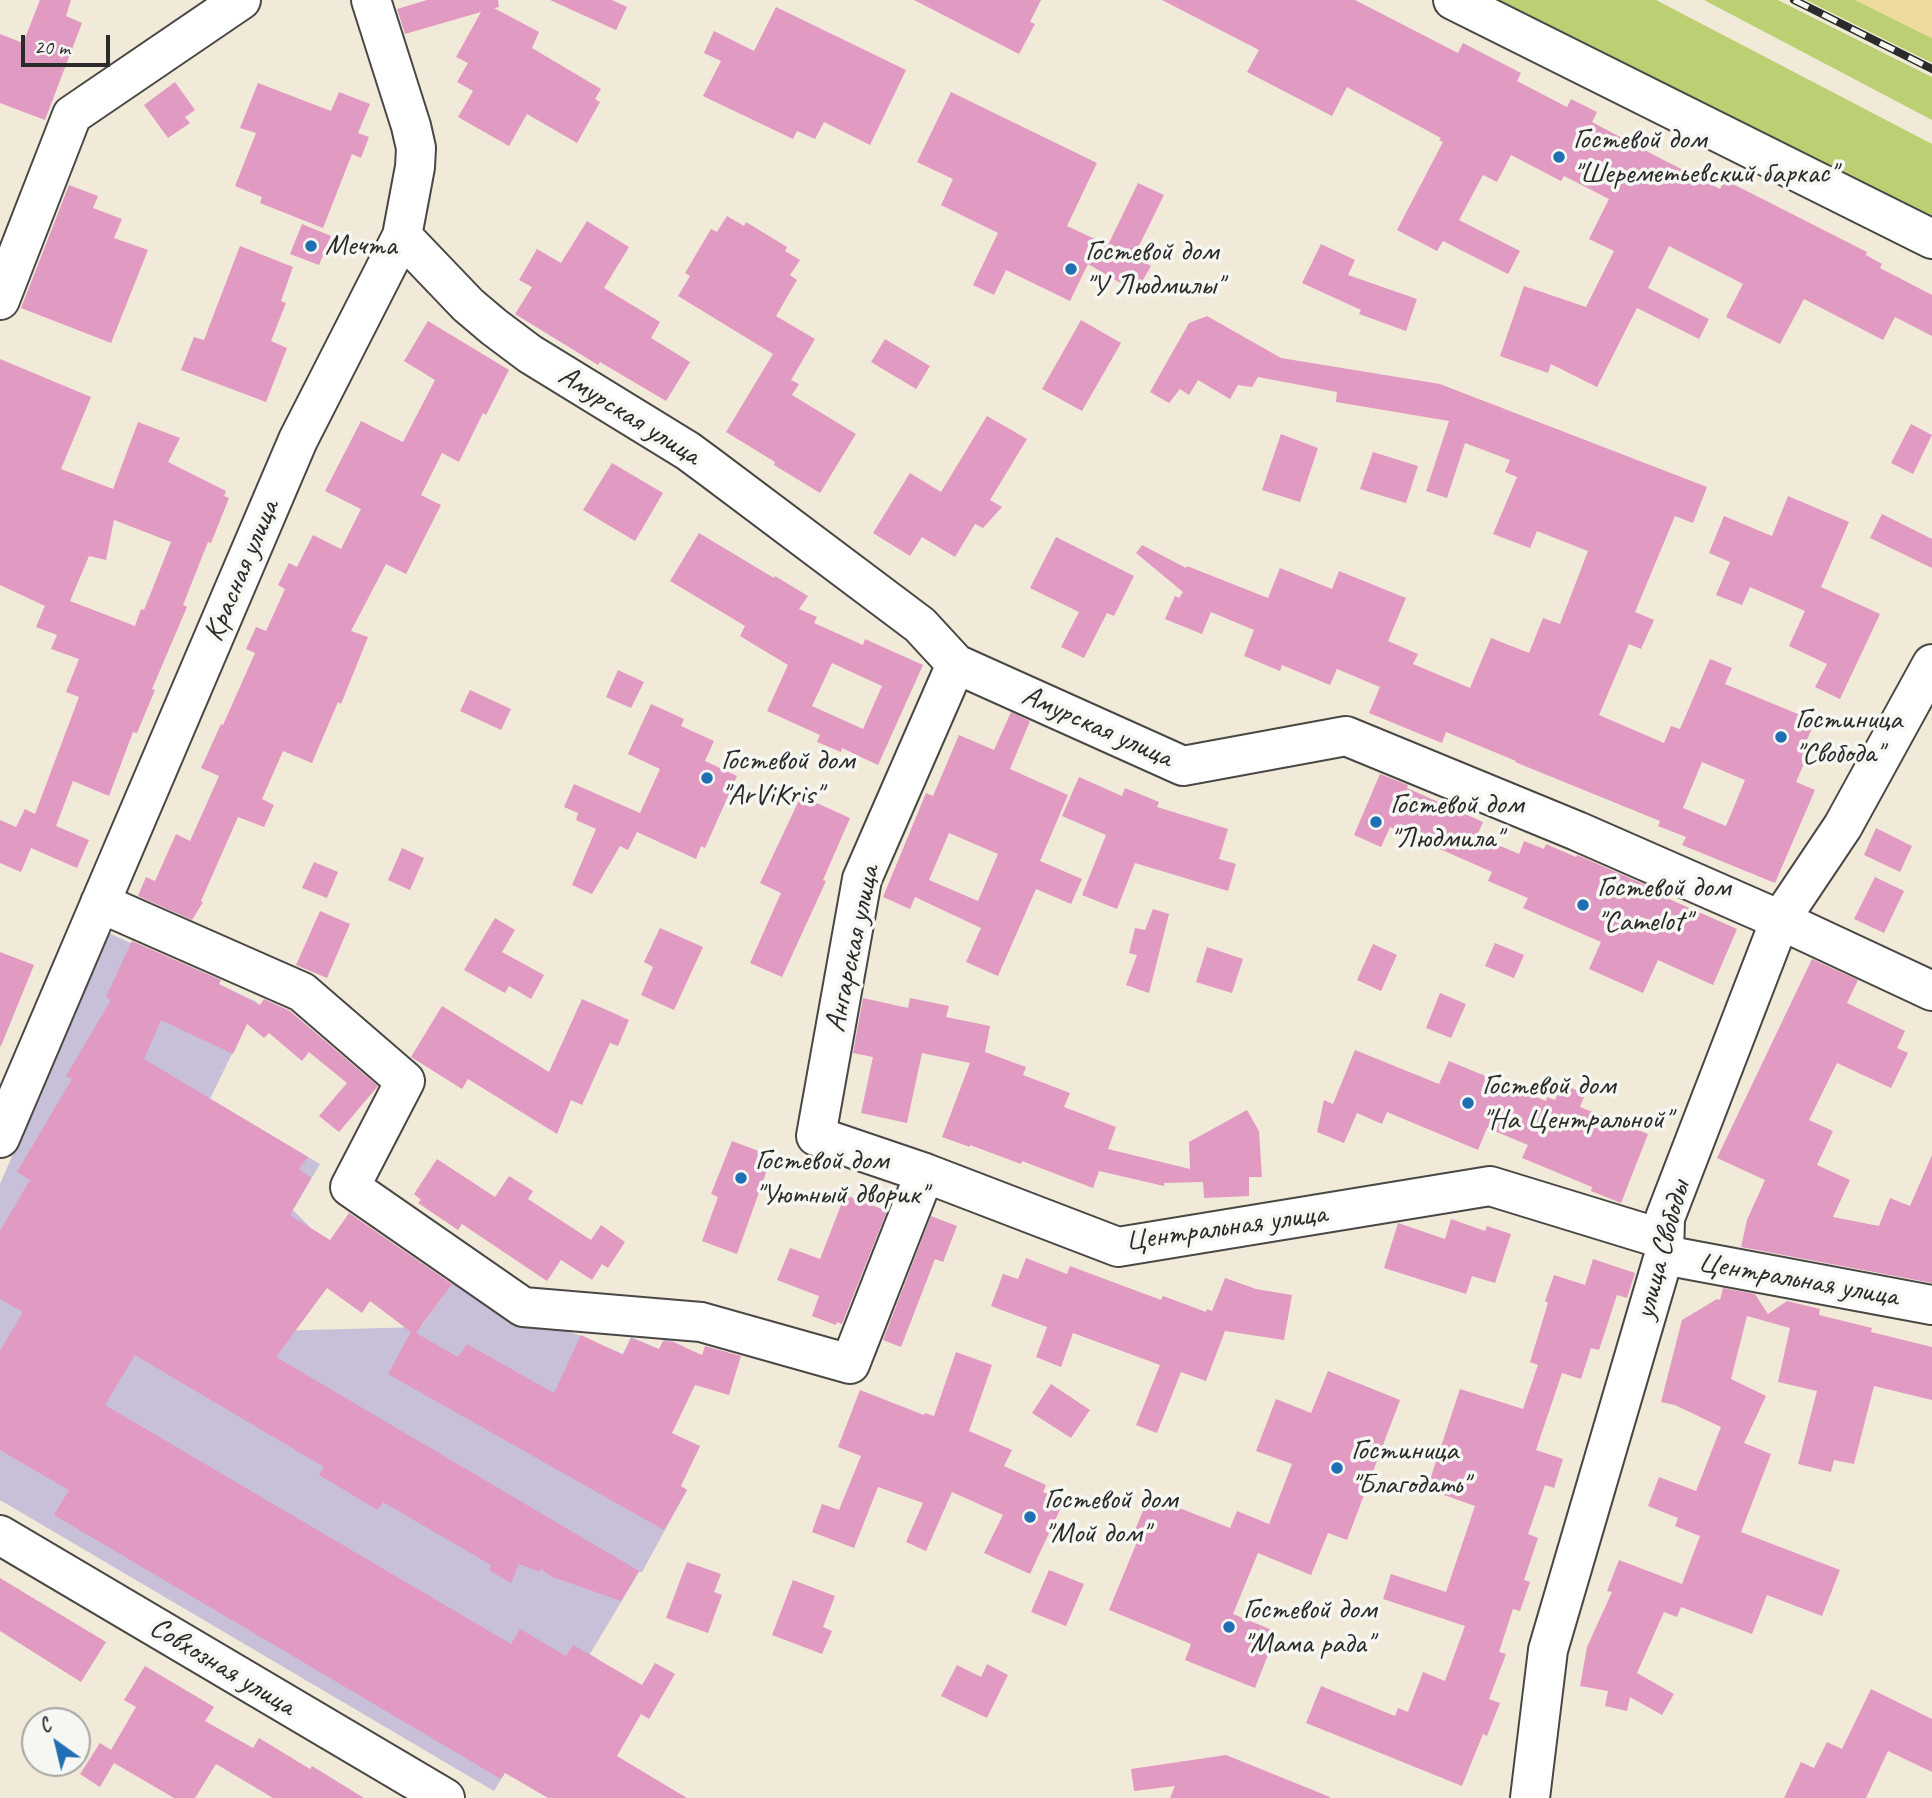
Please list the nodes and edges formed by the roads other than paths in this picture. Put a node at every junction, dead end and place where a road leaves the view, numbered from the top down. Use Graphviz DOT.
graph roads {
  1 [pos="241,0"];
  2 [pos="371,0"];
  3 [pos="1453,0"];
  4 [pos="402,236"];
  5 [pos="1932,239"];
  6 [pos="0,300"];
  7 [pos="956,664"];
  8 [pos="1932,664"];
  9 [pos="100,903"];
  10 [pos="1780,920"];
  11 [pos="1932,991"];
  12 [pos="0,1138"];
  13 [pos="925,1173"];
  14 [pos="1663,1247"];
  15 [pos="1932,1305"];
  16 [pos="0,1535"];
  17 [pos="445,1798"];
  18 [pos="1530,1798"];
  1 -- 6 [label="street"];
  2 -- 4 [label="street, Красная улица"];
  3 -- 5 [label="street"];
  4 -- 7 [label="street, Амурская улица"];
  4 -- 9 [label="street, Красная улица"];
  7 -- 10 [label="street, Амурская улица"];
  7 -- 13 [label="street, Ангарская улица"];
  8 -- 10 [label="street, улица Свободы"];
  9 -- 12 [label="street, Красная улица"];
  9 -- 13 [label="street"];
  10 -- 11 [label="street, Амурская улица"];
  10 -- 14 [label="street, улица Свободы"];
  13 -- 14 [label="street, Центральная улица"];
  14 -- 15 [label="street, Центральная улица"];
  14 -- 18 [label="street, улица Свободы"];
  16 -- 17 [label="street, Совхозная улица"];
}
